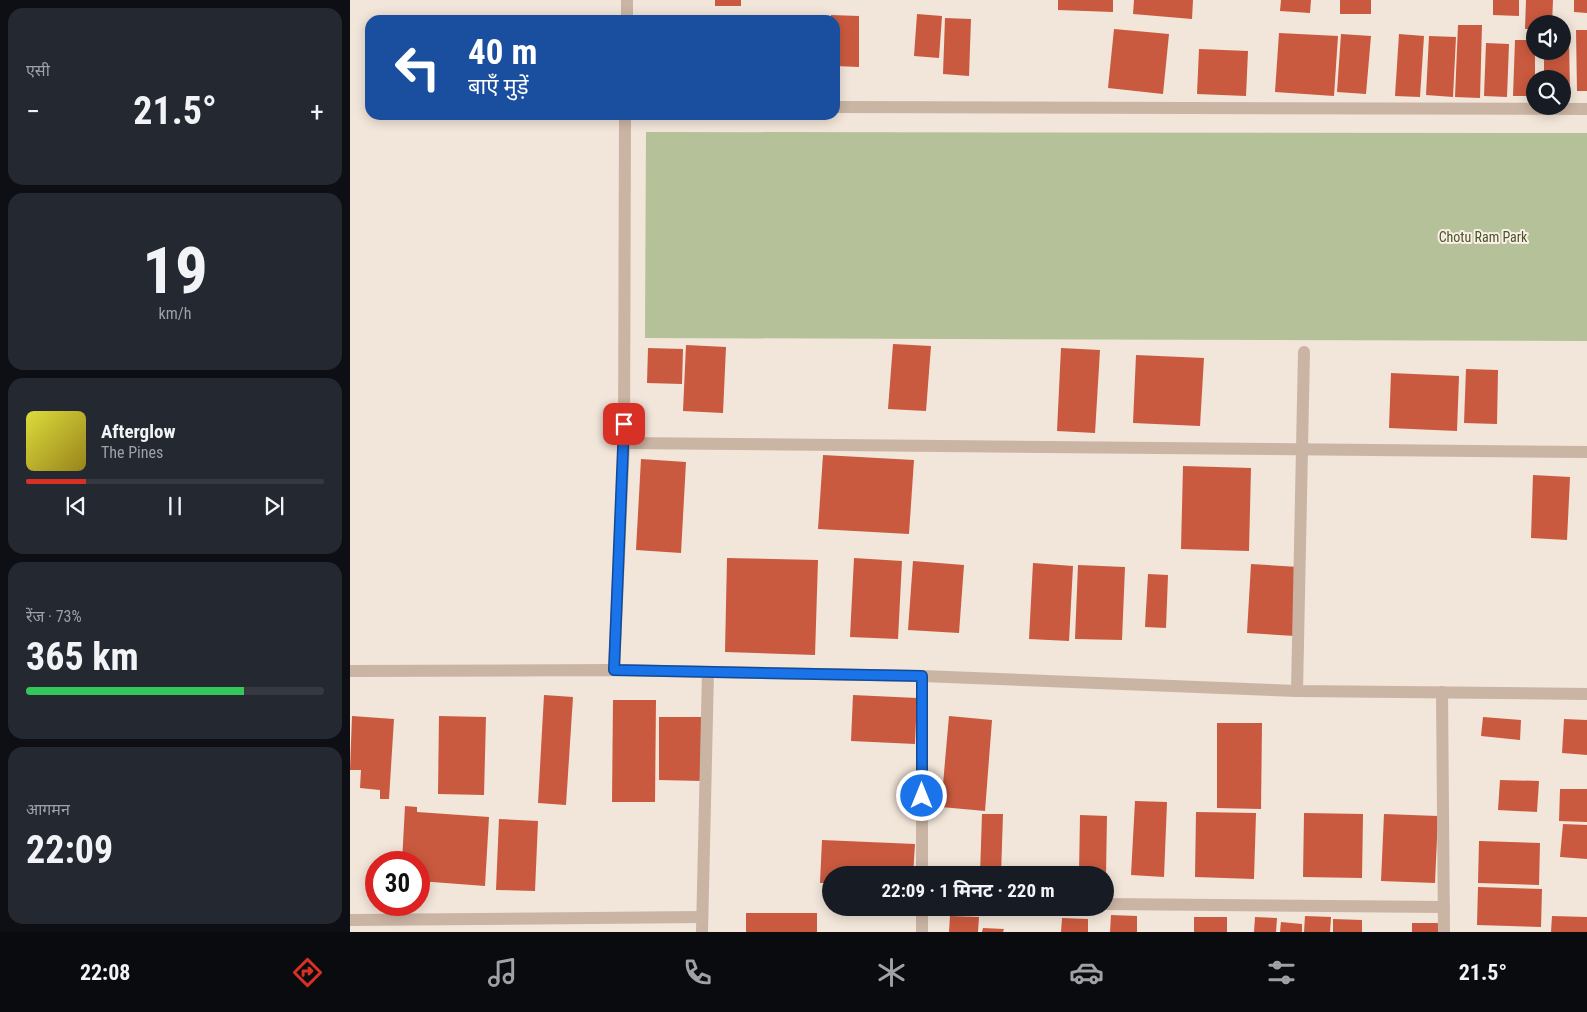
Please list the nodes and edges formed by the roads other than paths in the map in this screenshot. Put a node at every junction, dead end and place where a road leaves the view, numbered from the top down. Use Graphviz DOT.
graph roads {
  1 [pos="627,0"];
  2 [pos="627,15"];
  3 [pos="840,107"];
  4 [pos="1587,109"];
  5 [pos="625,120"];
  6 [pos="1304,352"];
  7 [pos="624,443"];
  8 [pos="1302,450"];
  9 [pos="1587,452"];
  10 [pos="350,670"];
  11 [pos="614,670"];
  12 [pos="708,672"];
  13 [pos="922,676"];
  14 [pos="1297,691"];
  15 [pos="1442,692"];
  16 [pos="1587,694"];
  17 [pos="922,866"];
  18 [pos="1114,904"];
  19 [pos="1444,907"];
  20 [pos="922,916"];
  21 [pos="702,917"];
  22 [pos="350,920"];
  23 [pos="702,932"];
  24 [pos="922,932"];
  25 [pos="1444,932"];
  1 -- 2 [label="street"];
  3 -- 4 [label="street"];
  5 -- 7 [label="street"];
  6 -- 8 [label="street"];
  7 -- 8 [label="street"];
  7 -- 11 [label="street"];
  8 -- 9 [label="street"];
  8 -- 14 [label="street"];
  10 -- 11 [label="street"];
  11 -- 12 [label="street"];
  12 -- 13 [label="street"];
  12 -- 21 [label="street"];
  13 -- 14 [label="street"];
  13 -- 17 [label="street"];
  14 -- 15 [label="street"];
  15 -- 16 [label="street"];
  15 -- 19 [label="street"];
  18 -- 19 [label="street"];
  19 -- 25 [label="street"];
  20 -- 24 [label="street"];
  21 -- 22 [label="street"];
  21 -- 23 [label="street"];
}
